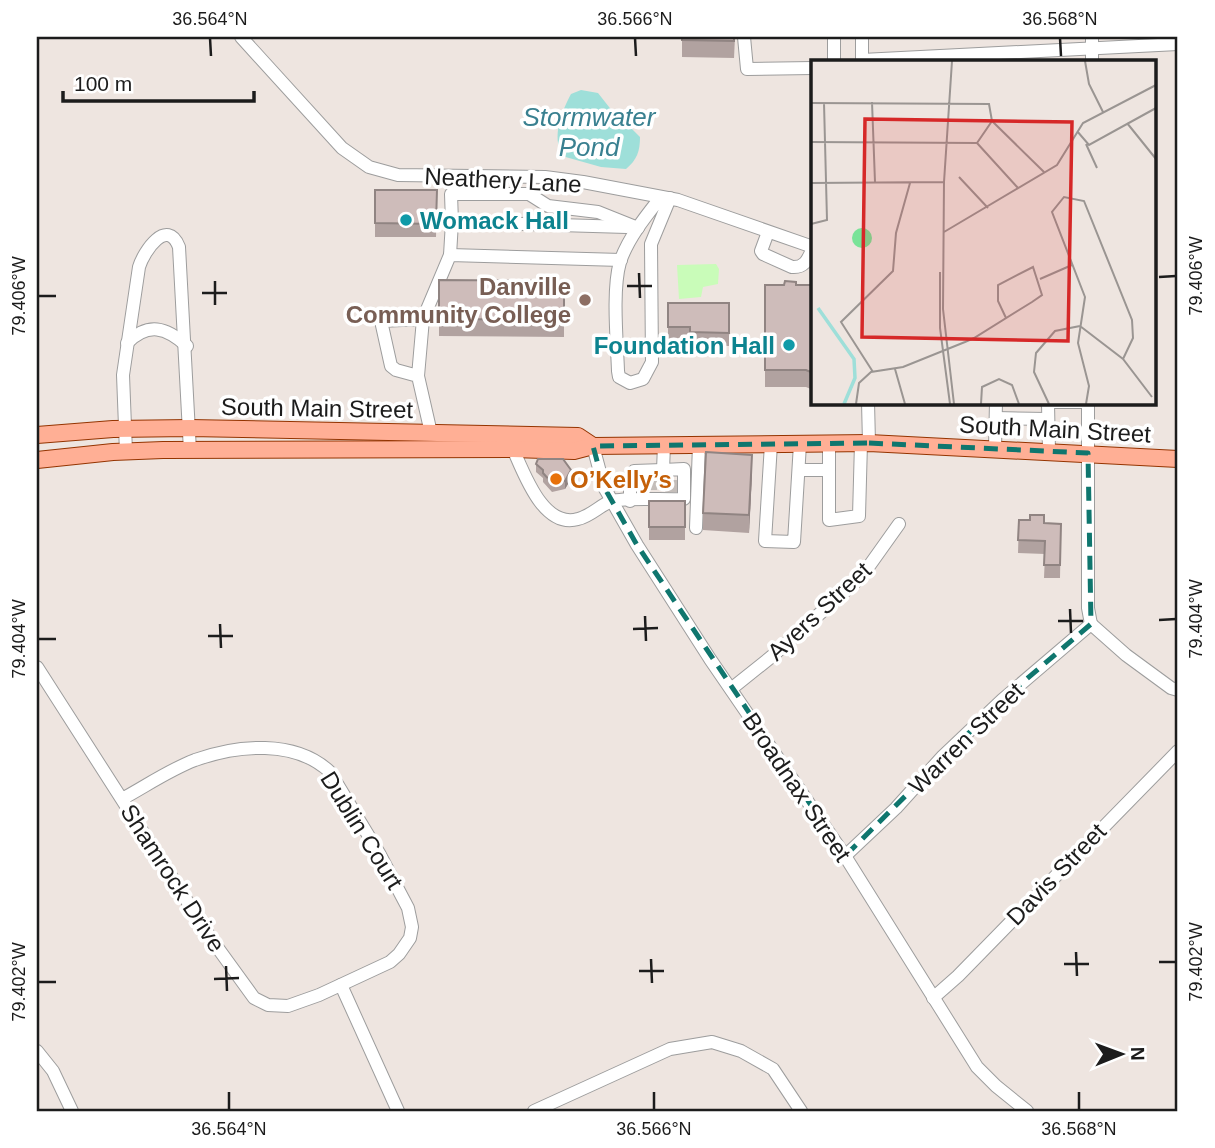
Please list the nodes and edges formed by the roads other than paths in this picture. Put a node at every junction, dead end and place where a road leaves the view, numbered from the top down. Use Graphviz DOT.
graph roads {
  1 [pos="241,37"];
  2 [pos="744,37"];
  3 [pos="834,37"];
  4 [pos="862,37"];
  5 [pos="1178,44"];
  6 [pos="1092,49"];
  7 [pos="834,60"];
  8 [pos="862,60"];
  9 [pos="811,68"];
  10 [pos="665,197"];
  11 [pos="452,222"];
  12 [pos="638,228"];
  13 [pos="768,232"];
  14 [pos="811,247"];
  15 [pos="811,252"];
  16 [pos="450,255"];
  17 [pos="621,260"];
  18 [pos="424,319"];
  19 [pos="127,344"];
  20 [pos="187,346"];
  21 [pos="418,376"];
  22 [pos="868,404"];
  23 [pos="996,404"];
  24 [pos="1047,404"];
  25 [pos="1086,404"];
  26 [pos="996,418"];
  27 [pos="1047,419"];
  28 [pos="190,428"];
  29 [pos="125,429"];
  30 [pos="431,433"];
  31 [pos="37,435"];
  32 [pos="829,443"];
  33 [pos="865,443"];
  34 [pos="771,444"];
  35 [pos="800,444"];
  36 [pos="664,445"];
  37 [pos="699,445"];
  38 [pos="593,446"];
  39 [pos="995,448"];
  40 [pos="513,449"];
  41 [pos="190,451"];
  42 [pos="1049,451"];
  43 [pos="126,452"];
  44 [pos="1088,453"];
  45 [pos="1178,458"];
  46 [pos="37,460"];
  47 [pos="799,470"];
  48 [pos="829,470"];
  49 [pos="661,473"];
  50 [pos="630,500"];
  51 [pos="612,501"];
  52 [pos="899,524"];
  53 [pos="695,528"];
  54 [pos="1091,624"];
  55 [pos="37,667"];
  56 [pos="731,689"];
  57 [pos="1178,690"];
  58 [pos="1178,751"];
  59 [pos="122,799"];
  60 [pos="845,856"];
  61 [pos="341,985"];
  62 [pos="933,998"];
  63 [pos="37,1051"];
  64 [pos="72,1111"];
  65 [pos="398,1111"];
  66 [pos="534,1111"];
  67 [pos="801,1111"];
  68 [pos="1027,1111"];
  1 -- 10 [label="street, Neathery Lane"];
  2 -- 9 [label="street"];
  3 -- 7 [label="street"];
  4 -- 8 [label="street"];
  5 -- 6 [label="street"];
  6 -- 8 [label="street"];
  10 -- 12 [label="street"];
  10 -- 13 [label="street, Neathery Lane"];
  10 -- 17 [label="street"];
  11 -- 12 [label="street"];
  11 -- 12 [label="street"];
  11 -- 16 [label="street"];
  12 -- 17 [label="street"];
  13 -- 14 [label="street, Neathery Lane"];
  13 -- 15 [label="street"];
  16 -- 17 [label="street"];
  16 -- 18 [label="street"];
  18 -- 21 [label="street"];
  18 -- 21 [label="street"];
  19 -- 20 [label="street"];
  19 -- 20 [label="street"];
  19 -- 29 [label="street"];
  20 -- 28 [label="street"];
  21 -- 30 [label="street"];
  22 -- 33 [label="street"];
  23 -- 26 [label="street"];
  24 -- 27 [label="street"];
  25 -- 44 [label="street"];
  26 -- 27 [label="street"];
  26 -- 39 [label="street"];
  27 -- 42 [label="street"];
  28 -- 29 [label="main road, South Main Street"];
  28 -- 30 [label="main road, South Main Street"];
  28 -- 41 [label="street"];
  29 -- 31 [label="main road, South Main Street"];
  29 -- 43 [label="street"];
  30 -- 38 [label="main road, South Main Street"];
  32 -- 33 [label="main road, South Main Street"];
  32 -- 35 [label="main road, South Main Street"];
  32 -- 48 [label="street"];
  33 -- 39 [label="main road, South Main Street"];
  33 -- 48 [label="street"];
  34 -- 35 [label="main road, South Main Street"];
  34 -- 37 [label="main road, South Main Street"];
  34 -- 47 [label="street"];
  35 -- 47 [label="street"];
  36 -- 37 [label="main road, South Main Street"];
  36 -- 38 [label="main road, South Main Street"];
  36 -- 49 [label="street"];
  37 -- 53 [label="street"];
  38 -- 40 [label="main road, South Main Street"];
  38 -- 51 [label="street, Broadnax Street"];
  39 -- 42 [label="main road, South Main Street"];
  40 -- 41 [label="main road, South Main Street"];
  40 -- 51 [label="street"];
  41 -- 43 [label="main road, South Main Street"];
  42 -- 44 [label="main road, South Main Street"];
  43 -- 46 [label="main road, South Main Street"];
  44 -- 45 [label="main road, South Main Street"];
  44 -- 54 [label="street"];
  47 -- 48 [label="street"];
  49 -- 50 [label="street"];
  49 -- 50 [label="street"];
  50 -- 51 [label="street"];
  51 -- 56 [label="street, Broadnax Street"];
  52 -- 56 [label="street, Ayers Street"];
  54 -- 57 [label="street"];
  54 -- 60 [label="street, Warren Street"];
  55 -- 59 [label="street, Shamrock Drive"];
  56 -- 60 [label="street, Broadnax Street"];
  58 -- 62 [label="street, Davis Street"];
  59 -- 61 [label="street, Shamrock Drive"];
  59 -- 61 [label="street, Dublin Court"];
  60 -- 62 [label="street, Broadnax Street"];
  61 -- 65 [label="street"];
  62 -- 68 [label="street, Broadnax Street"];
  63 -- 64 [label="street"];
  66 -- 67 [label="street"];
}
